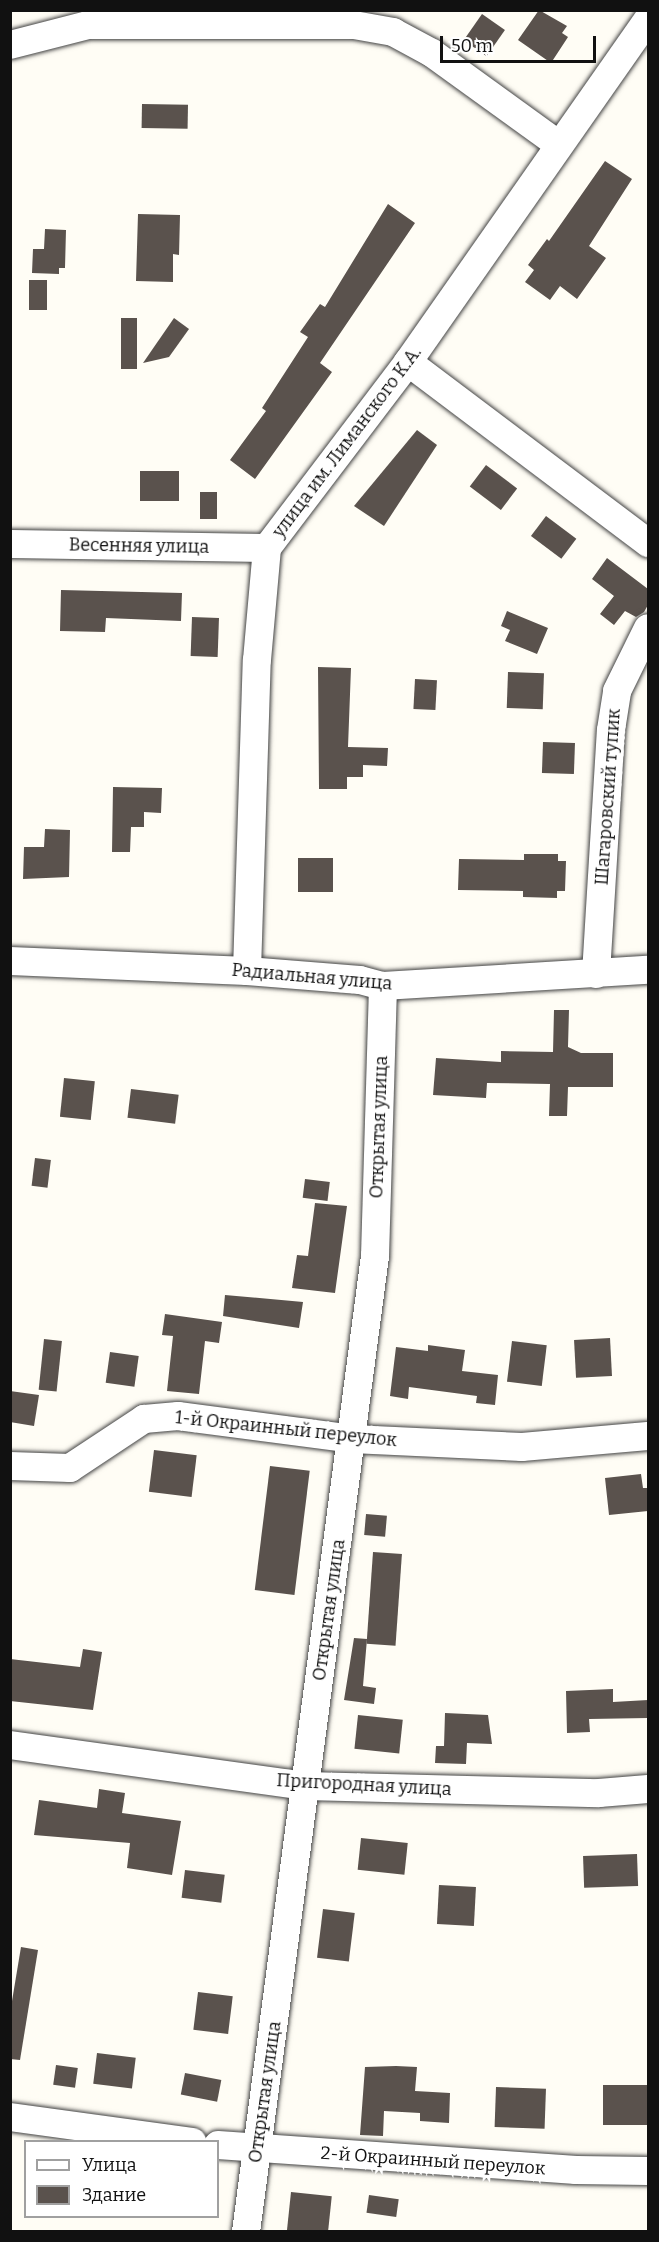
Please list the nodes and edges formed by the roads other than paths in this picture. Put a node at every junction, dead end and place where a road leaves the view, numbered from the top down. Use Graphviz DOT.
graph roads {
  1 [pos="648,19"];
  2 [pos="10,45"];
  3 [pos="559,145"];
  4 [pos="408,362"];
  5 [pos="648,543"];
  6 [pos="10,544"];
  7 [pos="267,548"];
  8 [pos="648,628"];
  9 [pos="10,961"];
  10 [pos="648,970"];
  11 [pos="247,971"];
  12 [pos="596,974"];
  13 [pos="384,986"];
  14 [pos="648,1437"];
  15 [pos="352,1439"];
  16 [pos="10,1466"];
  17 [pos="10,1745"];
  18 [pos="305,1786"];
  19 [pos="648,1789"];
  20 [pos="10,2117"];
  21 [pos="177,2140"];
  22 [pos="219,2145"];
  23 [pos="257,2150"];
  24 [pos="648,2171"];
  25 [pos="246,2232"];
  1 -- 3 [label="street, улица им. Лиманского К.А."];
  2 -- 3 [label="street"];
  3 -- 4 [label="street, улица им. Лиманского К.А."];
  4 -- 5 [label="street"];
  4 -- 7 [label="street, улица им. Лиманского К.А."];
  6 -- 7 [label="street, Весенняя улица"];
  7 -- 11 [label="street, улица им. Лиманского К.А."];
  8 -- 12 [label="street, Шагаровский тупик"];
  9 -- 11 [label="street, Радиальная улица"];
  10 -- 12 [label="street, Радиальная улица"];
  11 -- 13 [label="street, Радиальная улица"];
  12 -- 13 [label="street, Радиальная улица"];
  13 -- 15 [label="street, Открытая улица"];
  14 -- 15 [label="street, 1-й Окраинный переулок"];
  15 -- 16 [label="street, 1-й Окраинный переулок"];
  15 -- 18 [label="street, Открытая улица"];
  17 -- 18 [label="street, Пригородная улица"];
  18 -- 19 [label="street, Пригородная улица"];
  18 -- 23 [label="street, Открытая улица"];
  20 -- 21 [label="street"];
  22 -- 23 [label="street, 2-й Окраинный переулок"];
  23 -- 24 [label="street, 2-й Окраинный переулок"];
  23 -- 25 [label="street, Открытая улица"];
}
